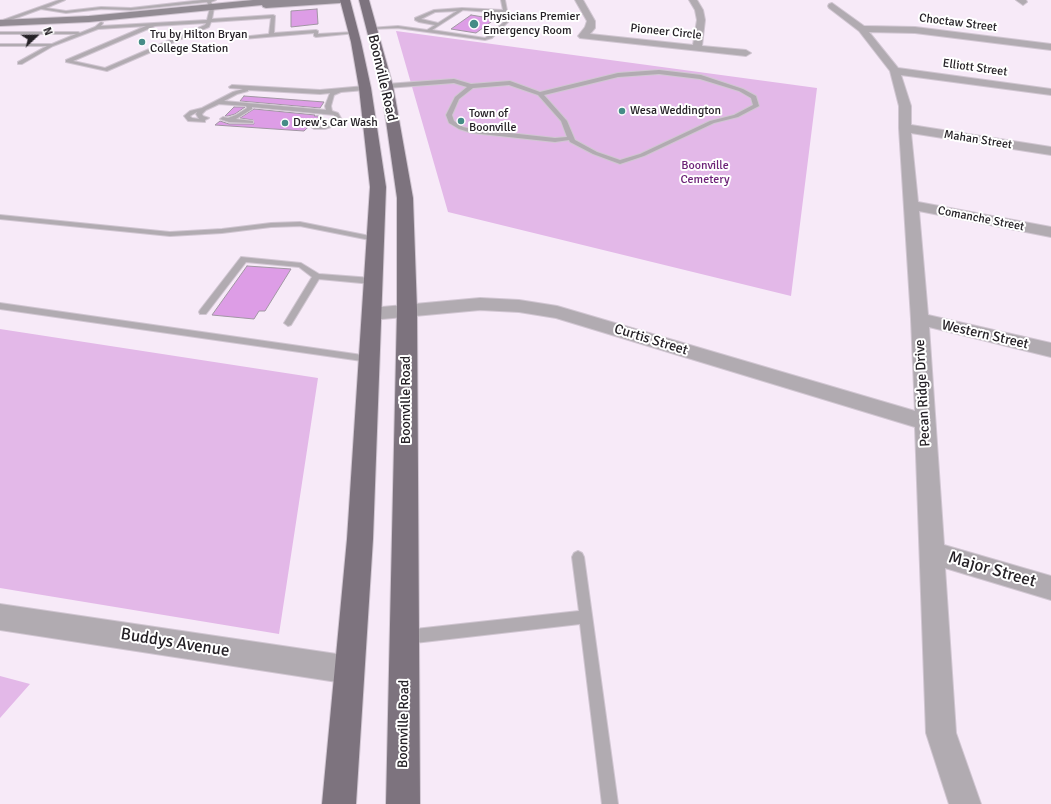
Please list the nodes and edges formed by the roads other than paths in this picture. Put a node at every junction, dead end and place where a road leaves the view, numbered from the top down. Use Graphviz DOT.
graph roads {
  1 [pos="63,0"];
  2 [pos="281,0"];
  3 [pos="340,0"];
  4 [pos="345,0"];
  5 [pos="364,0"];
  6 [pos="502,0"];
  7 [pos="579,0"];
  8 [pos="693,0"];
  9 [pos="212,3"];
  10 [pos="832,6"];
  11 [pos="40,8"];
  12 [pos="462,9"];
  13 [pos="506,12"];
  14 [pos="107,17"];
  15 [pos="209,21"];
  16 [pos="0,23"];
  17 [pos="438,24"];
  18 [pos="153,25"];
  19 [pos="97,28"];
  20 [pos="862,29"];
  21 [pos="362,30"];
  22 [pos="428,30"];
  23 [pos="0,33"];
  24 [pos="83,33"];
  25 [pos="271,35"];
  26 [pos="243,38"];
  27 [pos="0,44"];
  28 [pos="53,46"];
  29 [pos="1051,47"];
  30 [pos="697,48"];
  31 [pos="746,53"];
  32 [pos="20,63"];
  33 [pos="895,71"];
  34 [pos="387,86"];
  35 [pos="471,86"];
  36 [pos="232,87"];
  37 [pos="254,88"];
  38 [pos="365,88"];
  39 [pos="339,91"];
  40 [pos="1051,92"];
  41 [pos="540,94"];
  42 [pos="218,102"];
  43 [pos="249,106"];
  44 [pos="204,109"];
  45 [pos="329,112"];
  46 [pos="221,120"];
  47 [pos="229,120"];
  48 [pos="251,122"];
  49 [pos="314,128"];
  50 [pos="905,128"];
  51 [pos="570,138"];
  52 [pos="1051,151"];
  53 [pos="912,205"];
  54 [pos="0,217"];
  55 [pos="1051,232"];
  56 [pos="375,239"];
  57 [pos="317,276"];
  58 [pos="372,281"];
  59 [pos="0,306"];
  60 [pos="407,310"];
  61 [pos="203,312"];
  62 [pos="371,314"];
  63 [pos="920,319"];
  64 [pos="288,323"];
  65 [pos="1051,350"];
  66 [pos="369,359"];
  67 [pos="924,422"];
  68 [pos="932,553"];
  69 [pos="578,557"];
  70 [pos="1051,588"];
  71 [pos="0,617"];
  72 [pos="586,617"];
  73 [pos="404,637"];
  74 [pos="350,670"];
  75 [pos="339,804"];
  76 [pos="403,804"];
  77 [pos="610,804"];
  78 [pos="965,804"];
  1 -- 11 [label="lane"];
  2 -- 9 [label="street"];
  3 -- 9 [label="street"];
  4 -- 21 [label="main road, Boonville Road"];
  5 -- 21 [label="main road, Boonville Road"];
  6 -- 13 [label="lane"];
  7 -- 30 [label="street, Pioneer Circle"];
  8 -- 30 [label="street"];
  9 -- 11 [label="lane"];
  9 -- 14 [label="street"];
  9 -- 15 [label="lane"];
  10 -- 20 [label="street, Pecan Ridge Drive"];
  11 -- 16 [label="lane"];
  12 -- 13 [label="lane"];
  12 -- 17 [label="lane"];
  12 -- 17 [label="lane"];
  13 -- 22 [label="lane"];
  14 -- 16 [label="street"];
  14 -- 19 [label="lane"];
  15 -- 18 [label="lane"];
  15 -- 18 [label="lane"];
  15 -- 25 [label="lane"];
  17 -- 22 [label="lane"];
  18 -- 19 [label="lane"];
  19 -- 24 [label="lane"];
  20 -- 29 [label="street, Choctaw Street"];
  20 -- 33 [label="street, Pecan Ridge Drive"];
  21 -- 22 [label="lane"];
  21 -- 25 [label="lane"];
  21 -- 34 [label="main road, Boonville Road"];
  21 -- 38 [label="main road, Boonville Road"];
  23 -- 24 [label="lane"];
  24 -- 28 [label="lane"];
  25 -- 26 [label="lane"];
  27 -- 28 [label="lane"];
  28 -- 32 [label="lane"];
  30 -- 31 [label="street, Pioneer Circle"];
  33 -- 40 [label="street, Elliott Street"];
  33 -- 50 [label="street, Pecan Ridge Drive"];
  34 -- 35 [label="lane"];
  34 -- 38 [label="main road"];
  34 -- 60 [label="main road, Boonville Road"];
  35 -- 41 [label="lane"];
  35 -- 51 [label="lane"];
  36 -- 37 [label="lane"];
  37 -- 39 [label="lane"];
  37 -- 42 [label="lane"];
  38 -- 39 [label="lane"];
  38 -- 56 [label="main road, Boonville Road"];
  39 -- 45 [label="lane"];
  41 -- 51 [label="lane"];
  41 -- 51 [label="lane"];
  42 -- 43 [label="lane"];
  42 -- 44 [label="lane"];
  43 -- 45 [label="lane"];
  43 -- 47 [label="lane"];
  44 -- 44 [label="lane"];
  45 -- 49 [label="lane"];
  46 -- 47 [label="lane"];
  47 -- 48 [label="lane"];
  50 -- 52 [label="street, Mahan Street"];
  50 -- 53 [label="street, Pecan Ridge Drive"];
  53 -- 55 [label="street, Comanche Street"];
  53 -- 63 [label="street, Pecan Ridge Drive"];
  54 -- 56 [label="lane"];
  56 -- 58 [label="main road, Boonville Road"];
  57 -- 58 [label="lane"];
  57 -- 61 [label="lane"];
  57 -- 64 [label="lane"];
  58 -- 62 [label="main road, Boonville Road"];
  59 -- 66 [label="lane"];
  60 -- 62 [label="street, Curtis Street"];
  60 -- 67 [label="street, Curtis Street"];
  60 -- 73 [label="main road, Boonville Road"];
  62 -- 66 [label="main road, Boonville Road"];
  63 -- 65 [label="street, Western Street"];
  63 -- 67 [label="street, Pecan Ridge Drive"];
  66 -- 74 [label="main road, Boonville Road"];
  67 -- 68 [label="street, Pecan Ridge Drive"];
  68 -- 70 [label="street, Major Street"];
  68 -- 78 [label="street, Pecan Ridge Drive"];
  69 -- 72 [label="lane"];
  71 -- 74 [label="street, Buddys Avenue"];
  72 -- 73 [label="lane"];
  72 -- 77 [label="lane"];
  73 -- 76 [label="main road, Boonville Road"];
  74 -- 75 [label="main road, Boonville Road"];
}
